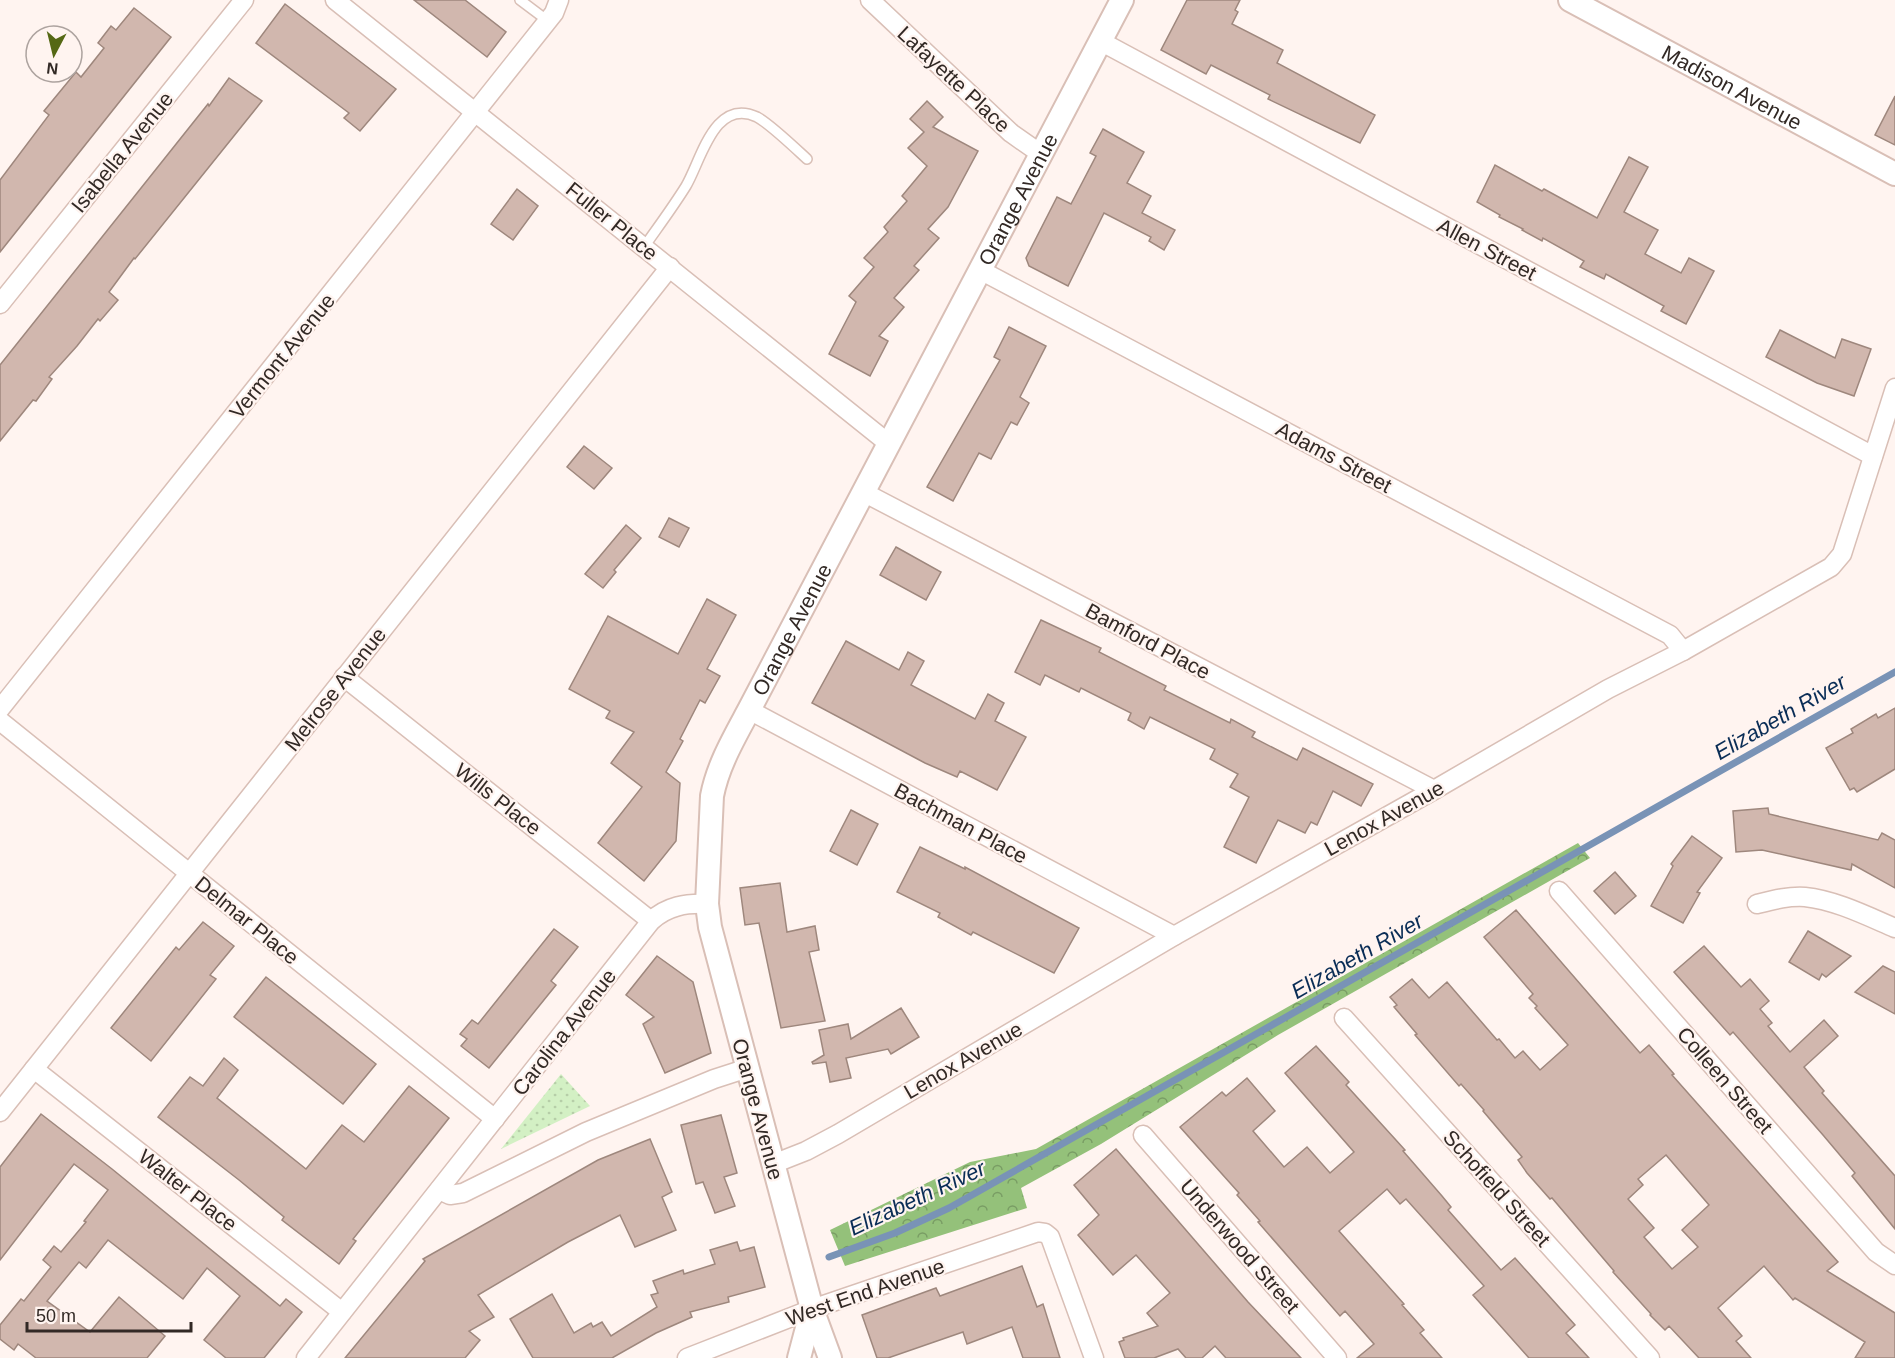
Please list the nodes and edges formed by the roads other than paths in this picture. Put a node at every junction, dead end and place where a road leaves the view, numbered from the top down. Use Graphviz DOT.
graph roads {
  1 [pos="244,0"];
  2 [pos="335,0"];
  3 [pos="520,0"];
  4 [pos="559,0"];
  5 [pos="870,0"];
  6 [pos="1122,0"];
  7 [pos="1570,0"];
  8 [pos="548,21"];
  9 [pos="1100,41"];
  10 [pos="476,112"];
  11 [pos="1041,154"];
  12 [pos="807,159"];
  13 [pos="1895,174"];
  14 [pos="644,247"];
  15 [pos="670,267"];
  16 [pos="980,270"];
  17 [pos="0,304"];
  18 [pos="1895,388"];
  19 [pos="888,443"];
  20 [pos="1873,456"];
  21 [pos="863,492"];
  22 [pos="1683,651"];
  23 [pos="344,678"];
  24 [pos="0,709"];
  25 [pos="749,710"];
  26 [pos="0,722"];
  27 [pos="1434,790"];
  28 [pos="189,873"];
  29 [pos="1559,891"];
  30 [pos="707,904"];
  31 [pos="1757,904"];
  32 [pos="651,921"];
  33 [pos="1895,928"];
  34 [pos="1174,936"];
  35 [pos="1344,1018"];
  36 [pos="748,1068"];
  37 [pos="34,1069"];
  38 [pos="0,1112"];
  39 [pos="495,1119"];
  40 [pos="1143,1135"];
  41 [pos="773,1164"];
  42 [pos="439,1190"];
  43 [pos="1895,1264"];
  44 [pos="812,1309"];
  45 [pos="342,1312"];
  46 [pos="306,1358"];
  47 [pos="687,1358"];
  48 [pos="799,1358"];
  49 [pos="830,1358"];
  50 [pos="1094,1358"];
  51 [pos="1337,1358"];
  52 [pos="1650,1358"];
  1 -- 17 [label="street, Isabella Avenue"];
  2 -- 10 [label="street, Fuller Place"];
  3 -- 8 [label="lane"];
  4 -- 8 [label="street, Vermont Avenue"];
  5 -- 11 [label="street, Lafayette Place"];
  6 -- 9 [label="street, Orange Avenue"];
  7 -- 13 [label="street, Madison Avenue"];
  8 -- 10 [label="street, Vermont Avenue"];
  9 -- 11 [label="street, Orange Avenue"];
  9 -- 20 [label="street, Allen Street"];
  10 -- 14 [label="street, Fuller Place"];
  10 -- 24 [label="street, Vermont Avenue"];
  11 -- 16 [label="street, Orange Avenue"];
  12 -- 14 [label="lane"];
  14 -- 15 [label="street, Fuller Place"];
  15 -- 19 [label="street, Fuller Place"];
  15 -- 23 [label="street, Melrose Avenue"];
  16 -- 19 [label="street, Orange Avenue"];
  16 -- 22 [label="street, Adams Street"];
  18 -- 20 [label="street, Lenox Avenue"];
  19 -- 21 [label="street, Orange Avenue"];
  20 -- 22 [label="street, Lenox Avenue"];
  21 -- 25 [label="street, Orange Avenue"];
  21 -- 27 [label="street, Bamford Place"];
  22 -- 27 [label="street, Lenox Avenue"];
  23 -- 28 [label="street, Melrose Avenue"];
  23 -- 32 [label="street, Wills Place"];
  25 -- 30 [label="street, Orange Avenue"];
  25 -- 34 [label="street, Bachman Place"];
  26 -- 28 [label="street, Delmar Place"];
  27 -- 34 [label="street, Lenox Avenue"];
  28 -- 37 [label="street, Melrose Avenue"];
  28 -- 39 [label="street, Delmar Place"];
  29 -- 43 [label="street, Colleen Street"];
  30 -- 32 [label="street, Carolina Avenue"];
  30 -- 36 [label="street, Orange Avenue"];
  31 -- 33 [label="street"];
  32 -- 39 [label="street, Carolina Avenue"];
  34 -- 41 [label="street, Lenox Avenue"];
  35 -- 52 [label="street, Schofield Street"];
  36 -- 41 [label="street, Orange Avenue"];
  36 -- 42 [label="street"];
  37 -- 38 [label="street, Melrose Avenue"];
  37 -- 45 [label="street, Walter Place"];
  39 -- 42 [label="street, Carolina Avenue"];
  40 -- 51 [label="street, Underwood Street"];
  41 -- 44 [label="street, Orange Avenue"];
  42 -- 45 [label="street, Carolina Avenue"];
  44 -- 47 [label="street, West End Avenue"];
  44 -- 48 [label="street"];
  44 -- 49 [label="street, Orange Avenue"];
  44 -- 50 [label="street, West End Avenue"];
  45 -- 46 [label="street, Carolina Avenue"];
}
